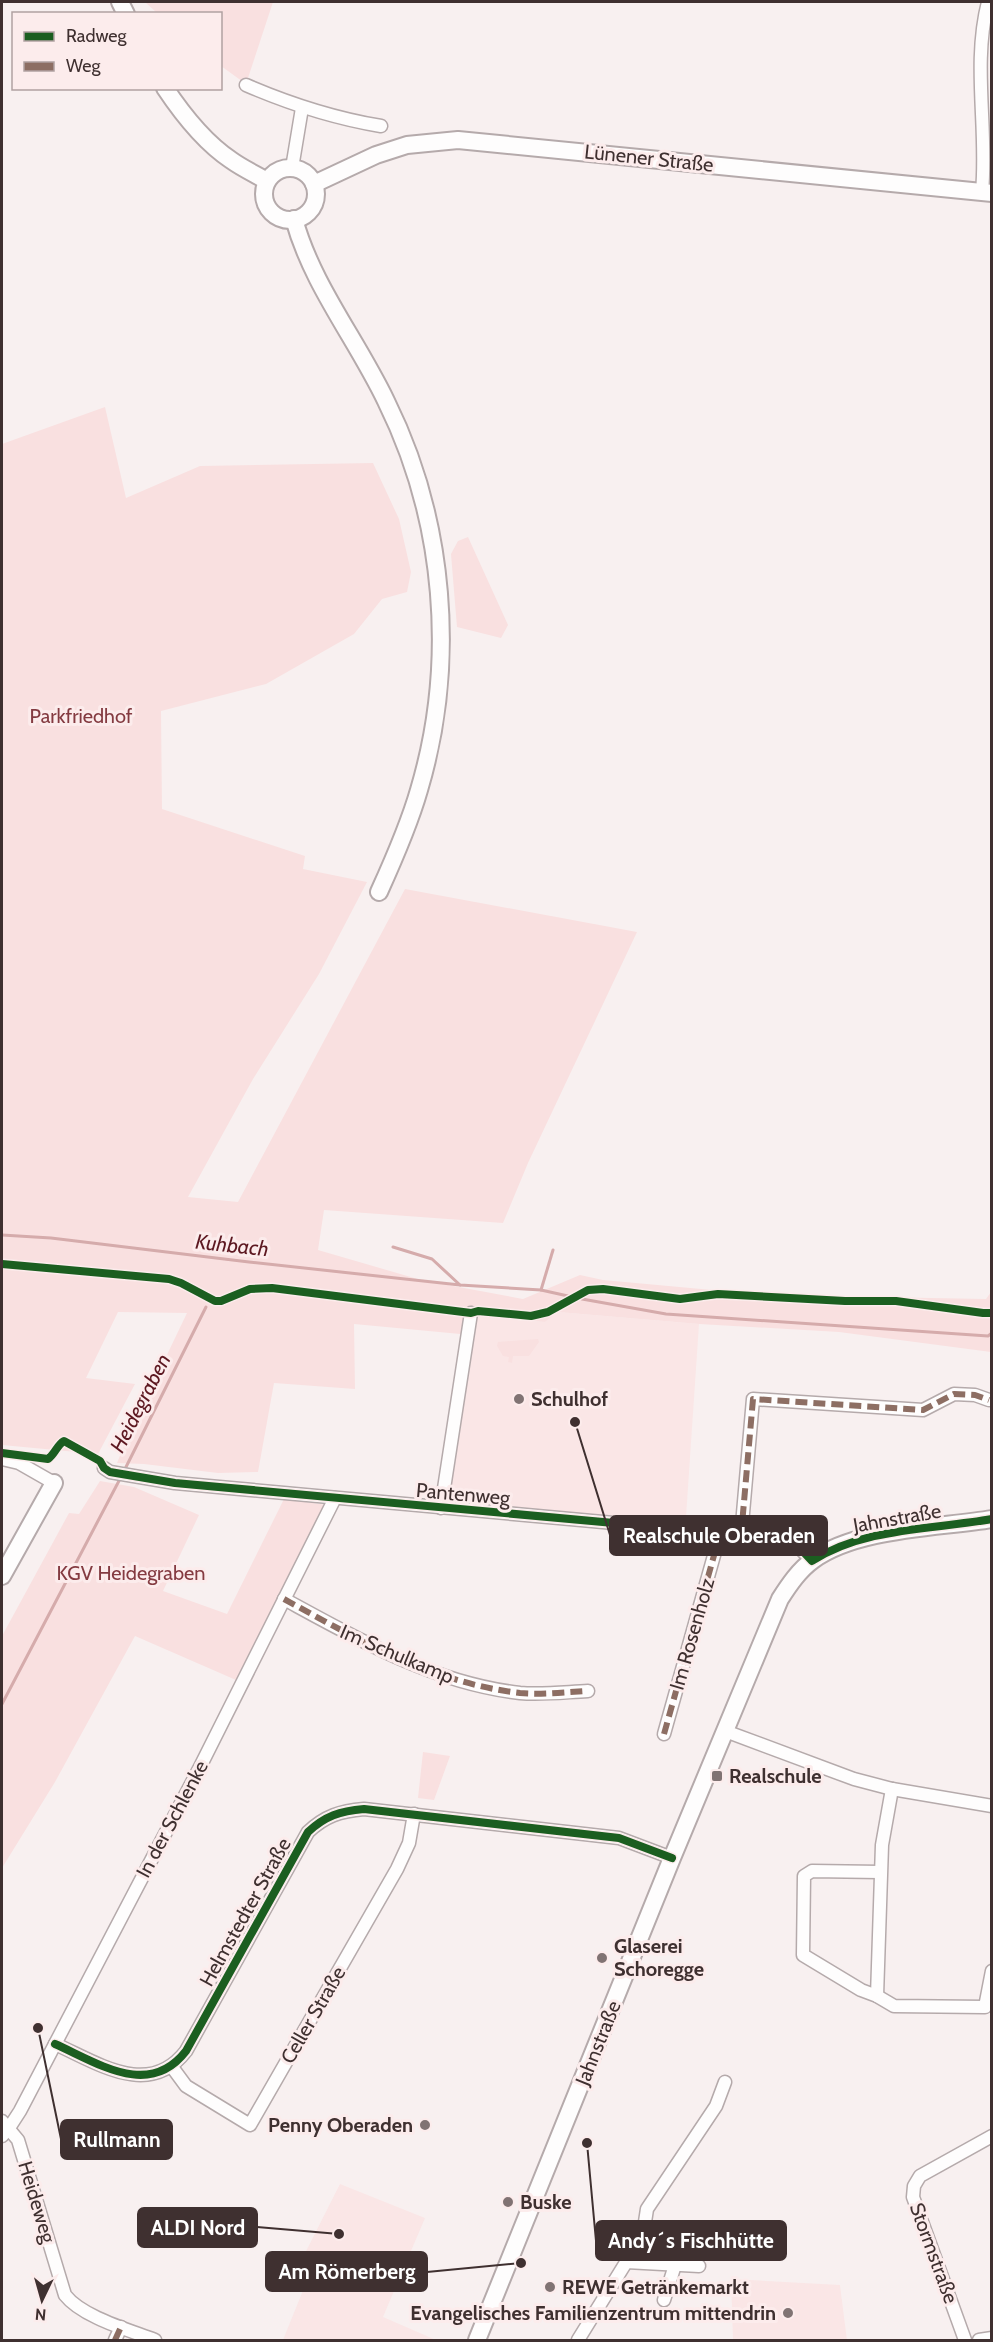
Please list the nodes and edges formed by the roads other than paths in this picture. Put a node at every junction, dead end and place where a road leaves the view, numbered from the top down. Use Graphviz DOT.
graph roads {
  1 [pos="988,2"];
  2 [pos="986,67"];
  3 [pos="246,85"];
  4 [pos="166,90"];
  5 [pos="302,108"];
  6 [pos="381,126"];
  7 [pos="292,168"];
  8 [pos="267,181"];
  9 [pos="314,184"];
  10 [pos="987,193"];
  11 [pos="294,219"];
  12 [pos="379,892"];
  13 [pos="471,1313"];
  14 [pos="989,1400"];
  15 [pos="2,1459"];
  16 [pos="109,1471"];
  17 [pos="54,1483"];
  18 [pos="335,1498"];
  19 [pos="441,1508"];
  20 [pos="992,1519"];
  21 [pos="720,1534"];
  22 [pos="741,1536"];
  23 [pos="812,1561"];
  24 [pos="2,1576"];
  25 [pos="284,1599"];
  26 [pos="588,1691"];
  27 [pos="725,1731"];
  28 [pos="664,1734"];
  29 [pos="892,1789"];
  30 [pos="992,1806"];
  31 [pos="414,1815"];
  32 [pos="672,1858"];
  33 [pos="880,1872"];
  34 [pos="992,1971"];
  35 [pos="877,1996"];
  36 [pos="55,2044"];
  37 [pos="172,2067"];
  38 [pos="725,2082"];
  39 [pos="4,2128"];
  40 [pos="992,2136"];
  41 [pos="626,2262"];
  42 [pos="675,2265"];
  43 [pos="699,2266"];
  44 [pos="664,2300"];
  45 [pos="121,2327"];
  46 [pos="992,2338"];
  47 [pos="115,2340"];
  48 [pos="155,2340"];
  49 [pos="477,2340"];
  50 [pos="578,2340"];
  51 [pos="966,2340"];
  52 [pos="979,2340"];
  1 -- 2 [label="street"];
  2 -- 10 [label="street"];
  3 -- 5 [label="street"];
  4 -- 8 [label="main road"];
  5 -- 6 [label="street"];
  5 -- 7 [label="street"];
  7 -- 8 [label="main road"];
  7 -- 9 [label="main road"];
  8 -- 11 [label="main road"];
  9 -- 10 [label="main road, Lünener Straße"];
  9 -- 11 [label="main road"];
  11 -- 12 [label="main road"];
  13 -- 19 [label="street"];
  14 -- 22 [label="street"];
  15 -- 17 [label="street"];
  16 -- 18 [label="street, Pantenweg"];
  17 -- 24 [label="main road"];
  18 -- 19 [label="street, Pantenweg"];
  18 -- 25 [label="street, In der Schlenke"];
  19 -- 21 [label="street, Pantenweg"];
  20 -- 23 [label="main road, Jahnstraße"];
  21 -- 22 [label="street, Pantenweg"];
  21 -- 28 [label="street, Im Rosenholz"];
  22 -- 23 [label="street, Pantenweg"];
  23 -- 27 [label="main road, Jahnstraße"];
  25 -- 26 [label="street, Im Schulkamp"];
  25 -- 36 [label="street, In der Schlenke"];
  27 -- 29 [label="street"];
  27 -- 32 [label="main road, Jahnstraße"];
  29 -- 30 [label="street"];
  29 -- 33 [label="street"];
  31 -- 32 [label="street, Helmstedter Straße"];
  31 -- 37 [label="street, Helmstedter Straße"];
  31 -- 37 [label="street, Celler Straße"];
  32 -- 49 [label="main road, Jahnstraße"];
  33 -- 35 [label="street"];
  33 -- 35 [label="street"];
  34 -- 35 [label="street"];
  36 -- 37 [label="street"];
  36 -- 39 [label="street, In der Schlenke"];
  38 -- 41 [label="street"];
  39 -- 45 [label="street, Heideweg"];
  40 -- 51 [label="street, Stormstraße"];
  41 -- 42 [label="street"];
  41 -- 50 [label="street"];
  42 -- 43 [label="street"];
  42 -- 44 [label="street"];
  45 -- 47 [label="street"];
  45 -- 48 [label="street, Heideweg"];
  46 -- 52 [label="street"];
}
